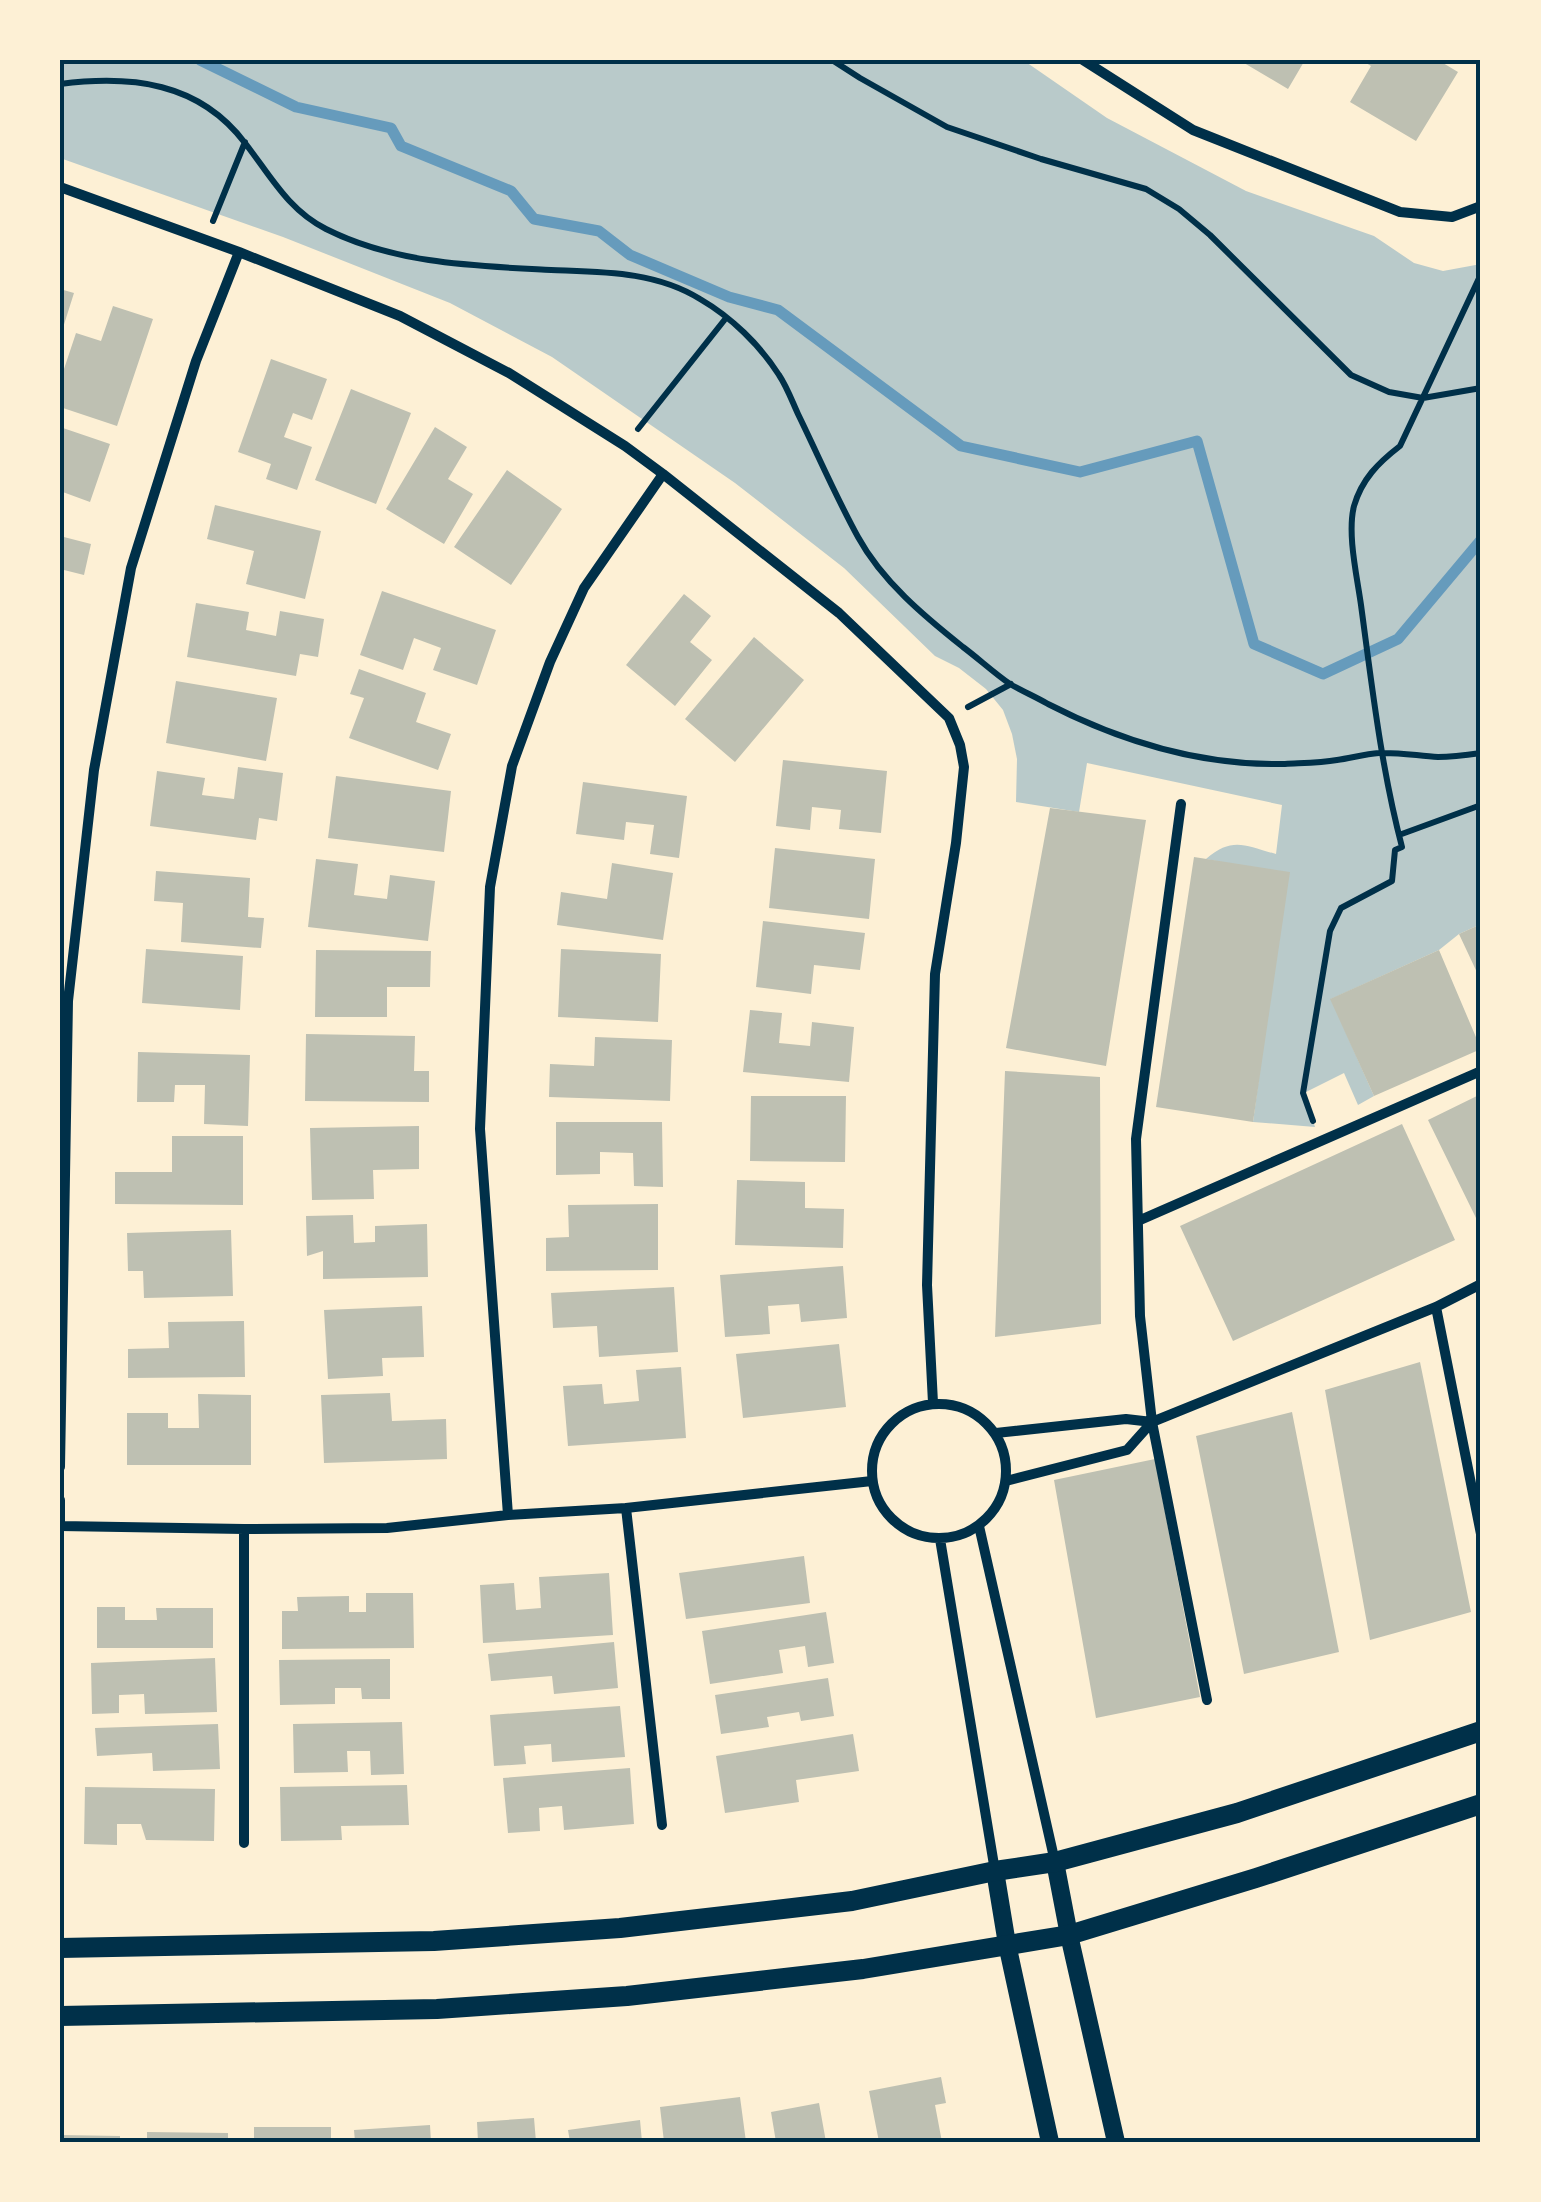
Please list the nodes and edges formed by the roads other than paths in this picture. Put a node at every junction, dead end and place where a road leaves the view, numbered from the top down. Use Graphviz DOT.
graph roads {
  1 [pos="1083,60"];
  2 [pos="60,187"];
  3 [pos="1478,208"];
  4 [pos="239,252"];
  5 [pos="663,474"];
  6 [pos="1182,804"];
  7 [pos="1481,1071"];
  8 [pos="1138,1220"];
  9 [pos="1481,1284"];
  10 [pos="1436,1307"];
  11 [pos="933,1403"];
  12 [pos="1152,1422"];
  13 [pos="996,1434"];
  14 [pos="60,1467"];
  15 [pos="1481,1467"];
  16 [pos="1468,1471"];
  17 [pos="872,1481"];
  18 [pos="1006,1481"];
  19 [pos="60,1500"];
  20 [pos="626,1508"];
  21 [pos="508,1514"];
  22 [pos="60,1526"];
  23 [pos="980,1526"];
  24 [pos="244,1529"];
  25 [pos="1481,1534"];
  26 [pos="940,1539"];
  27 [pos="1207,1700"];
  28 [pos="1481,1731"];
  29 [pos="1481,1804"];
  30 [pos="662,1825"];
  31 [pos="244,1844"];
  32 [pos="1055,1862"];
  33 [pos="996,1872"];
  34 [pos="1068,1935"];
  35 [pos="1007,1944"];
  36 [pos="60,1948"];
  37 [pos="60,2016"];
  38 [pos="1050,2142"];
  39 [pos="1116,2142"];
  1 -- 3 [label="street"];
  2 -- 4 [label="street"];
  4 -- 5 [label="street"];
  4 -- 14 [label="street"];
  5 -- 11 [label="street"];
  5 -- 21 [label="street"];
  6 -- 8 [label="street"];
  7 -- 8 [label="street"];
  8 -- 12 [label="street"];
  9 -- 10 [label="street"];
  10 -- 12 [label="street"];
  10 -- 16 [label="street"];
  11 -- 13 [label="street"];
  11 -- 17 [label="street"];
  12 -- 13 [label="street"];
  12 -- 18 [label="street"];
  12 -- 27 [label="street"];
  13 -- 18 [label="street"];
  15 -- 16 [label="street"];
  16 -- 25 [label="street"];
  17 -- 20 [label="street"];
  17 -- 26 [label="street"];
  18 -- 23 [label="street"];
  19 -- 22 [label="street"];
  20 -- 21 [label="street"];
  20 -- 30 [label="street"];
  21 -- 24 [label="street"];
  22 -- 24 [label="street"];
  23 -- 26 [label="street"];
  23 -- 32 [label="street"];
  24 -- 31 [label="street"];
  26 -- 33 [label="street"];
  28 -- 32 [label="main road"];
  29 -- 34 [label="main road"];
  32 -- 33 [label="main road"];
  32 -- 34 [label="street"];
  33 -- 35 [label="street"];
  33 -- 36 [label="main road"];
  34 -- 35 [label="main road"];
  34 -- 39 [label="street"];
  35 -- 37 [label="main road"];
  35 -- 38 [label="street"];
}
